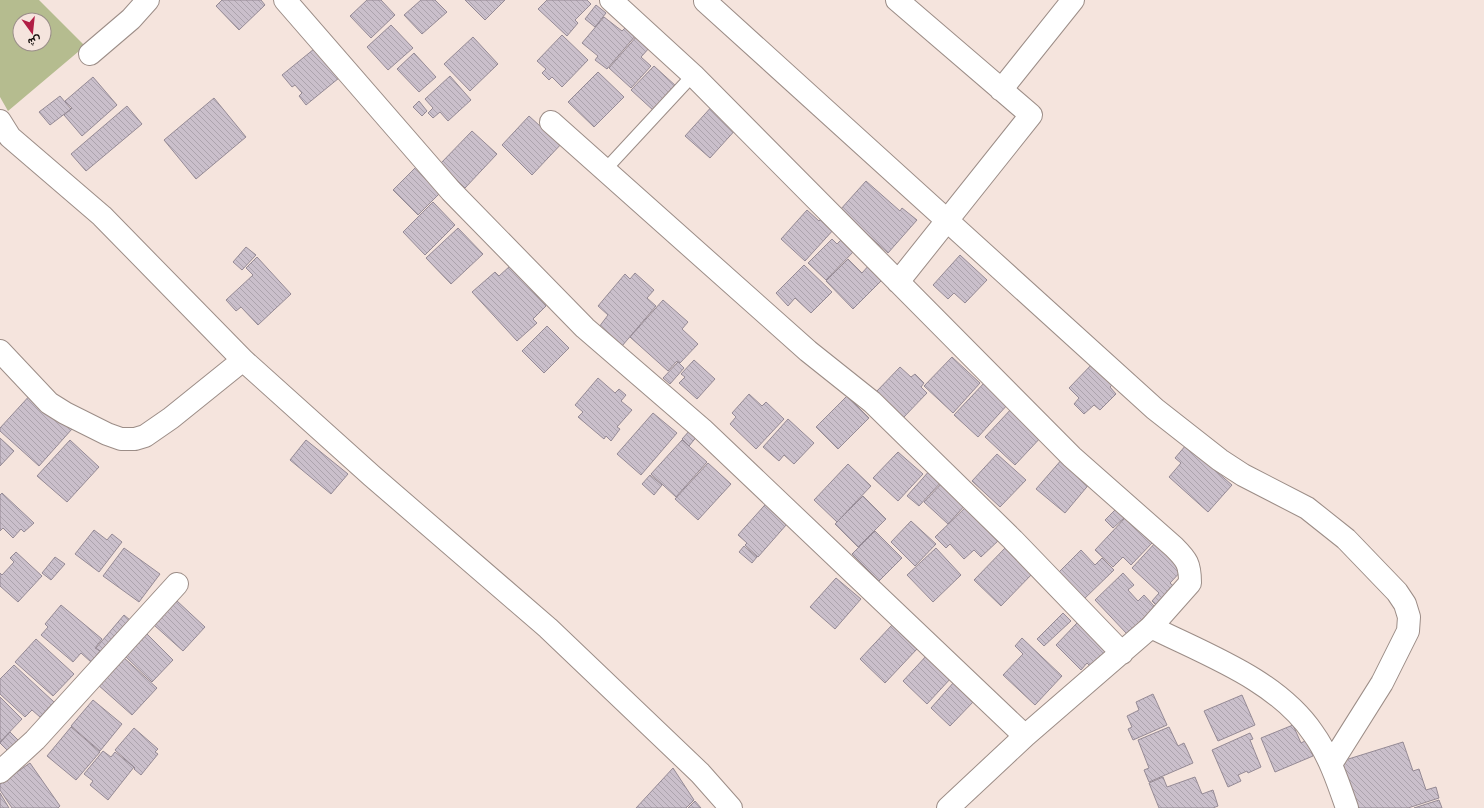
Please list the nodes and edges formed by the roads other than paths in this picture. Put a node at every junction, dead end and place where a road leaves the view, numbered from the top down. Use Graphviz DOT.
graph roads {
  1 [pos="148,0"];
  2 [pos="284,0"];
  3 [pos="611,0"];
  4 [pos="705,0"];
  5 [pos="897,0"];
  6 [pos="1073,0"];
  7 [pos="90,54"];
  8 [pos="693,75"];
  9 [pos="1001,90"];
  10 [pos="0,121"];
  11 [pos="551,122"];
  12 [pos="604,171"];
  13 [pos="948,221"];
  14 [pos="898,282"];
  15 [pos="0,351"];
  16 [pos="243,360"];
  17 [pos="177,584"];
  18 [pos="1151,627"];
  19 [pos="1122,653"];
  20 [pos="1025,736"];
  21 [pos="1331,764"];
  22 [pos="0,772"];
  23 [pos="731,808"];
  24 [pos="948,808"];
  25 [pos="1347,808"];
  1 -- 7 [label="street"];
  2 -- 20 [label="street"];
  3 -- 8 [label="street"];
  4 -- 13 [label="street"];
  5 -- 9 [label="street"];
  6 -- 9 [label="street"];
  8 -- 12 [label="lane"];
  8 -- 14 [label="street"];
  9 -- 13 [label="street"];
  10 -- 16 [label="street"];
  11 -- 12 [label="street"];
  12 -- 19 [label="street"];
  13 -- 14 [label="street"];
  13 -- 21 [label="street"];
  14 -- 18 [label="street"];
  15 -- 16 [label="street"];
  16 -- 23 [label="street"];
  17 -- 22 [label="street"];
  18 -- 19 [label="street"];
  18 -- 21 [label="street"];
  19 -- 20 [label="street"];
  20 -- 24 [label="street"];
  21 -- 25 [label="street"];
}
